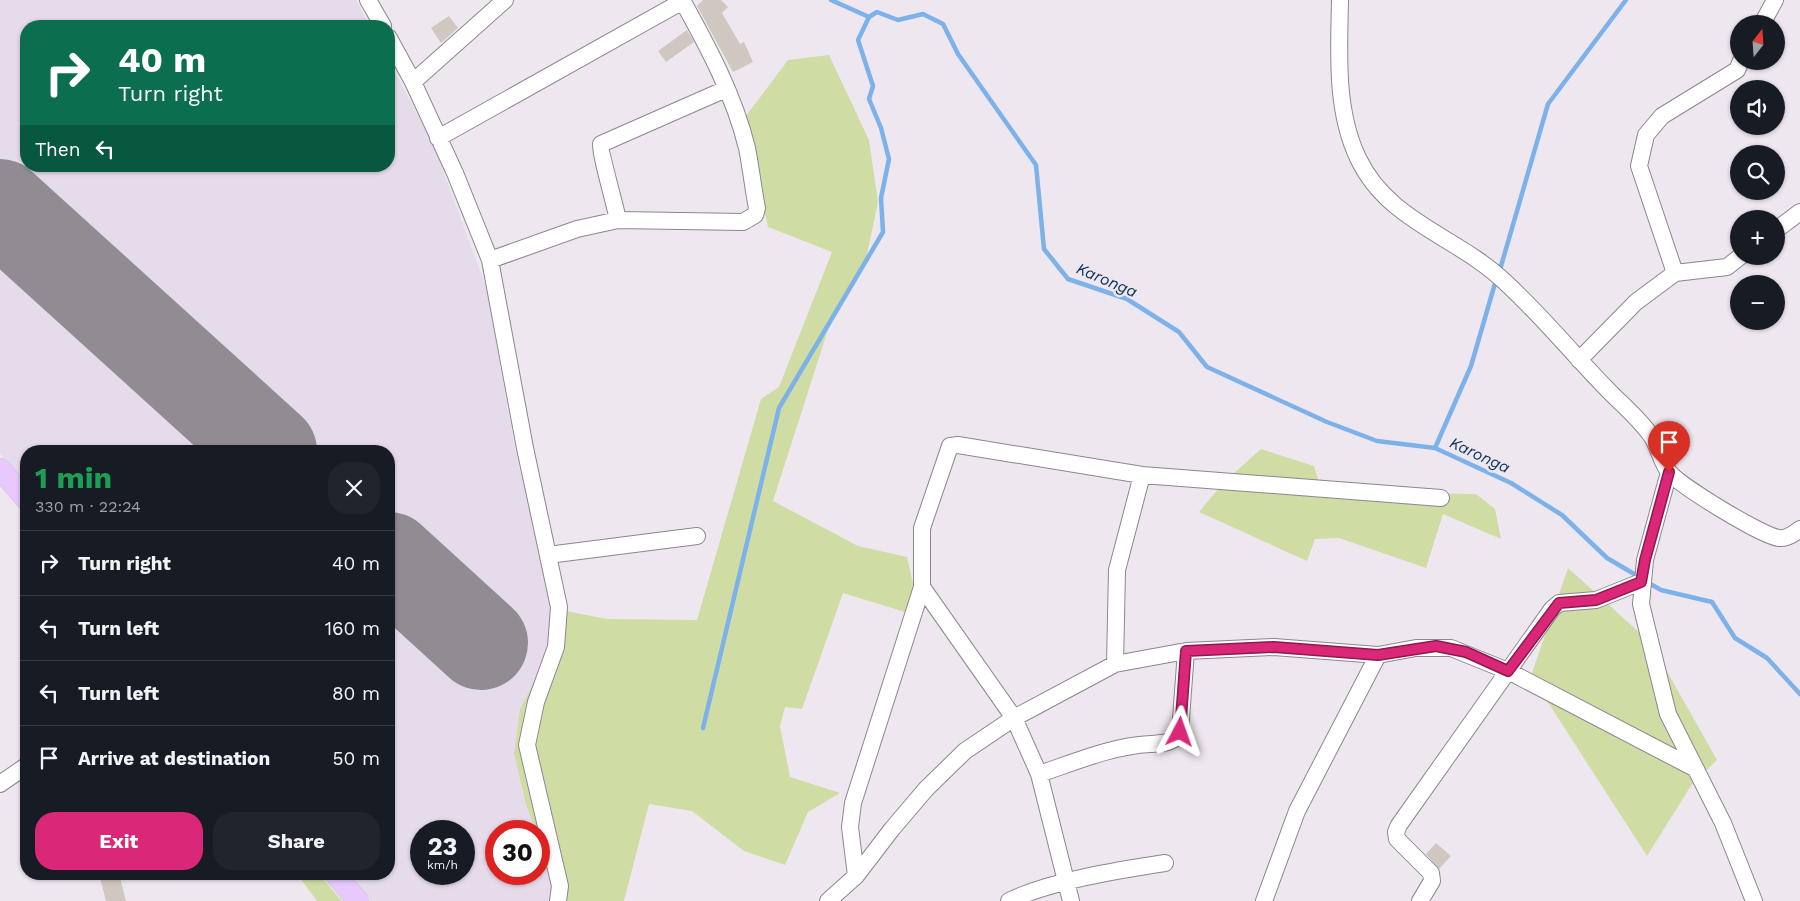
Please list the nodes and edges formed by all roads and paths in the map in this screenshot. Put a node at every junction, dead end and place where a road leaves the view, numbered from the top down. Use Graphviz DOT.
graph roads {
  1 [pos="368,0"];
  2 [pos="505,0"];
  3 [pos="1340,0"];
  4 [pos="1775,0"];
  5 [pos="683,1"];
  6 [pos="1767,15"];
  7 [pos="379,20"];
  8 [pos="395,49"];
  9 [pos="1736,70"];
  10 [pos="413,82"];
  11 [pos="726,89"];
  12 [pos="438,138"];
  13 [pos="1800,212"];
  14 [pos="618,220"];
  15 [pos="1785,223"];
  16 [pos="490,260"];
  17 [pos="1730,265"];
  18 [pos="1675,273"];
  19 [pos="1579,360"];
  20 [pos="0,469"];
  21 [pos="1669,472"];
  22 [pos="1142,475"];
  23 [pos="20,492"];
  24 [pos="1442,498"];
  25 [pos="1800,529"];
  26 [pos="697,536"];
  27 [pos="548,555"];
  28 [pos="1641,582"];
  29 [pos="922,587"];
  30 [pos="1186,651"];
  31 [pos="1378,655"];
  32 [pos="1115,664"];
  33 [pos="1508,671"];
  34 [pos="1014,718"];
  35 [pos="1696,769"];
  36 [pos="20,770"];
  37 [pos="1039,774"];
  38 [pos="0,784"];
  39 [pos="1165,863"];
  40 [pos="856,876"];
  41 [pos="340,880"];
  42 [pos="1068,882"];
  43 [pos="358,901"];
  44 [pos="558,901"];
  45 [pos="828,901"];
  46 [pos="1009,901"];
  47 [pos="1071,901"];
  48 [pos="1264,901"];
  49 [pos="1420,901"];
  50 [pos="1754,901"];
  1 -- 7 [label="street"];
  2 -- 10 [label="street"];
  3 -- 19 [label="street"];
  4 -- 6 [label="street"];
  5 -- 11 [label="street"];
  5 -- 12 [label="street"];
  8 -- 10 [label="street"];
  9 -- 18 [label="street"];
  10 -- 12 [label="street"];
  11 -- 14 [label="street"];
  11 -- 14 [label="street"];
  12 -- 16 [label="street"];
  13 -- 15 [label="street"];
  14 -- 16 [label="street"];
  16 -- 27 [label="street"];
  17 -- 18 [label="street"];
  18 -- 19 [label="street"];
  19 -- 21 [label="street"];
  20 -- 23 [label="main road"];
  21 -- 25 [label="street"];
  21 -- 28 [label="street"];
  22 -- 24 [label="street"];
  22 -- 29 [label="street"];
  22 -- 32 [label="street"];
  26 -- 27 [label="street"];
  27 -- 44 [label="street"];
  28 -- 33 [label="street"];
  28 -- 35 [label="street"];
  29 -- 34 [label="street"];
  29 -- 40 [label="street"];
  30 -- 31 [label="street"];
  30 -- 32 [label="street"];
  30 -- 37 [label="street"];
  31 -- 33 [label="street"];
  31 -- 48 [label="street"];
  32 -- 34 [label="street"];
  33 -- 35 [label="street"];
  33 -- 49 [label="street"];
  34 -- 37 [label="street"];
  34 -- 40 [label="street"];
  35 -- 50 [label="street"];
  36 -- 38 [label="street"];
  37 -- 42 [label="street"];
  39 -- 42 [label="street"];
  40 -- 45 [label="street"];
  41 -- 43 [label="main road"];
  42 -- 46 [label="street"];
  42 -- 47 [label="street"];
}
